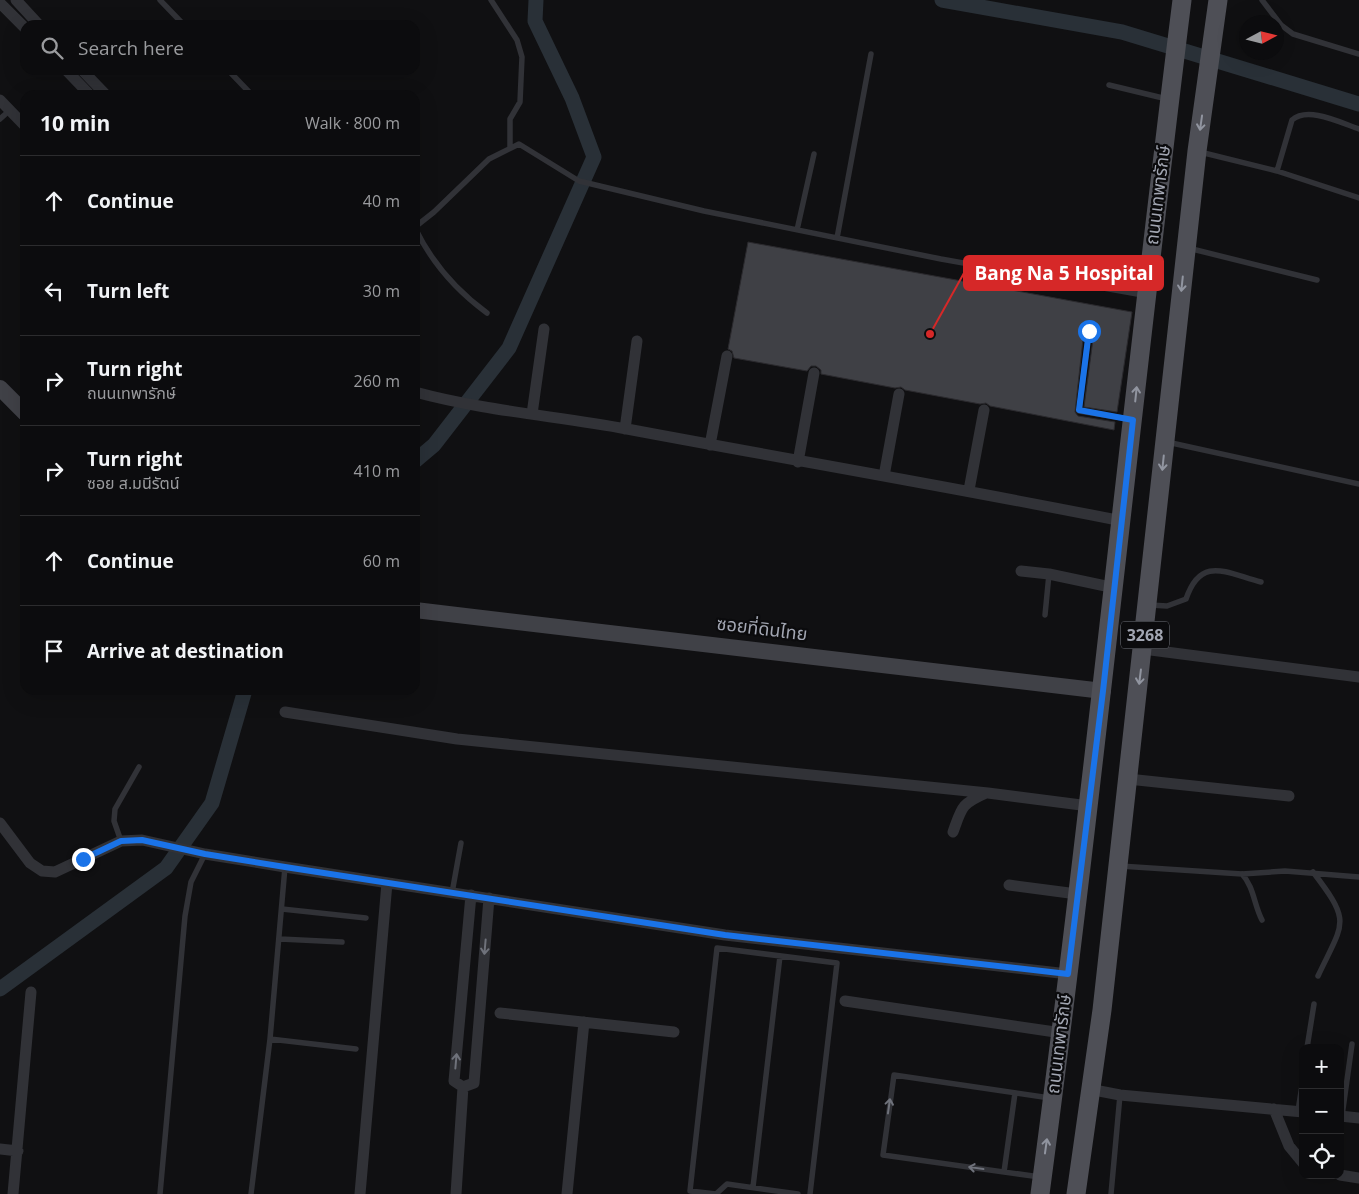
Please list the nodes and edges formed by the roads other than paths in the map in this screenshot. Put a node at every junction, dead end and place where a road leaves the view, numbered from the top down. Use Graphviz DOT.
graph roads {
  1 [pos="16,0"];
  2 [pos="160,0"];
  3 [pos="491,0"];
  4 [pos="1182,0"];
  5 [pos="1218,0"];
  6 [pos="1262,0"];
  7 [pos="0,3"];
  8 [pos="34,20"];
  9 [pos="179,20"];
  10 [pos="20,23"];
  11 [pos="872,54"];
  12 [pos="1359,54"];
  13 [pos="72,75"];
  14 [pos="84,75"];
  15 [pos="233,75"];
  16 [pos="1109,85"];
  17 [pos="89,89"];
  18 [pos="247,90"];
  19 [pos="1170,99"];
  20 [pos="0,100"];
  21 [pos="10,110"];
  22 [pos="0,119"];
  23 [pos="20,121"];
  24 [pos="1359,129"];
  25 [pos="510,148"];
  26 [pos="1197,151"];
  27 [pos="814,154"];
  28 [pos="1278,171"];
  29 [pos="1359,198"];
  30 [pos="420,223"];
  31 [pos="797,230"];
  32 [pos="420,238"];
  33 [pos="837,238"];
  34 [pos="1186,248"];
  35 [pos="1317,280"];
  36 [pos="1146,296"];
  37 [pos="487,314"];
  38 [pos="544,330"];
  39 [pos="1089,331"];
  40 [pos="637,341"];
  41 [pos="727,356"];
  42 [pos="814,373"];
  43 [pos="0,388"];
  44 [pos="420,393"];
  45 [pos="899,394"];
  46 [pos="20,408"];
  47 [pos="984,410"];
  48 [pos="532,414"];
  49 [pos="1133,420"];
  50 [pos="625,429"];
  51 [pos="1165,442"];
  52 [pos="710,445"];
  53 [pos="798,462"];
  54 [pos="884,476"];
  55 [pos="1359,484"];
  56 [pos="969,490"];
  57 [pos="1122,521"];
  58 [pos="1021,572"];
  59 [pos="1049,574"];
  60 [pos="1261,582"];
  61 [pos="1115,588"];
  62 [pos="1148,604"];
  63 [pos="420,611"];
  64 [pos="1045,615"];
  65 [pos="1143,649"];
  66 [pos="1359,677"];
  67 [pos="1103,691"];
  68 [pos="285,712"];
  69 [pos="139,767"];
  70 [pos="1128,778"];
  71 [pos="988,793"];
  72 [pos="1289,796"];
  73 [pos="1089,806"];
  74 [pos="0,823"];
  75 [pos="954,832"];
  76 [pos="121,841"];
  77 [pos="461,843"];
  78 [pos="204,854"];
  79 [pos="1117,866"];
  80 [pos="285,867"];
  81 [pos="1314,872"];
  82 [pos="1242,874"];
  83 [pos="1359,876"];
  84 [pos="387,883"];
  85 [pos="1009,885"];
  86 [pos="452,893"];
  87 [pos="1077,894"];
  88 [pos="471,896"];
  89 [pos="489,898"];
  90 [pos="282,909"];
  91 [pos="366,918"];
  92 [pos="1262,920"];
  93 [pos="280,939"];
  94 [pos="342,942"];
  95 [pos="780,956"];
  96 [pos="1068,974"];
  97 [pos="1318,976"];
  98 [pos="31,992"];
  99 [pos="845,1001"];
  100 [pos="1314,1004"];
  101 [pos="500,1013"];
  102 [pos="584,1022"];
  103 [pos="674,1032"];
  104 [pos="1062,1033"];
  105 [pos="270,1039"];
  106 [pos="1308,1044"];
  107 [pos="1352,1044"];
  108 [pos="356,1049"];
  109 [pos="463,1087"];
  110 [pos="1090,1089"];
  111 [pos="1015,1093"];
  112 [pos="1120,1095"];
  113 [pos="1344,1096"];
  114 [pos="1052,1098"];
  115 [pos="1274,1109"];
  116 [pos="1299,1112"];
  117 [pos="1344,1116"];
  118 [pos="1359,1118"];
  119 [pos="0,1150"];
  120 [pos="18,1151"];
  121 [pos="1299,1158"];
  122 [pos="1004,1172"];
  123 [pos="1344,1176"];
  124 [pos="1359,1178"];
  125 [pos="1041,1185"];
  126 [pos="753,1188"];
  127 [pos="13,1194"];
  128 [pos="160,1194"];
  129 [pos="251,1194"];
  130 [pos="360,1194"];
  131 [pos="456,1194"];
  132 [pos="566,1194"];
  133 [pos="798,1194"];
  134 [pos="810,1194"];
  135 [pos="1076,1194"];
  136 [pos="1111,1194"];
  1 -- 8 [label="street"];
  2 -- 9 [label="lane"];
  3 -- 25 [label="lane"];
  4 -- 19 [label="main road, ถนนเทพารักษ์ / 3268"];
  5 -- 26 [label="main road, ถนนเทพารักษ์ / 3268, one-way"];
  6 -- 12 [label="lane"];
  7 -- 10 [label="street"];
  11 -- 33 [label="lane"];
  13 -- 17 [label="street"];
  14 -- 17 [label="street"];
  15 -- 18 [label="lane"];
  16 -- 19 [label="lane"];
  19 -- 36 [label="main road, ถนนเทพารักษ์ / 3268"];
  20 -- 21 [label="street"];
  21 -- 22 [label="lane"];
  21 -- 23 [label="street"];
  24 -- 28 [label="lane"];
  25 -- 30 [label="lane"];
  25 -- 31 [label="lane"];
  26 -- 28 [label="lane"];
  26 -- 34 [label="main road, ถนนเทพารักษ์ / 3268"];
  27 -- 31 [label="lane"];
  28 -- 29 [label="lane"];
  31 -- 33 [label="lane"];
  32 -- 37 [label="lane"];
  33 -- 36 [label="lane"];
  34 -- 35 [label="lane"];
  34 -- 51 [label="main road, ถนนเทพารักษ์ / 3268, one-way"];
  49 -- 36 [label="main road, ถนนเทพารักษ์ / 3268, one-way"];
  38 -- 48 [label="street"];
  39 -- 49 [label="lane"];
  40 -- 50 [label="street"];
  41 -- 52 [label="street"];
  42 -- 53 [label="street"];
  43 -- 46 [label="street"];
  44 -- 48 [label="street"];
  45 -- 54 [label="street"];
  47 -- 56 [label="street"];
  48 -- 50 [label="street"];
  49 -- 57 [label="main road, ถนนเทพารักษ์ / 3268"];
  50 -- 52 [label="street"];
  51 -- 55 [label="lane"];
  51 -- 62 [label="main road, ถนนเทพารักษ์ / 3268, one-way"];
  52 -- 53 [label="street"];
  53 -- 54 [label="street"];
  54 -- 56 [label="street"];
  56 -- 57 [label="street"];
  57 -- 61 [label="main road, ถนนเทพารักษ์ / 3268"];
  58 -- 59 [label="street"];
  59 -- 61 [label="street"];
  59 -- 64 [label="lane"];
  60 -- 62 [label="lane"];
  61 -- 67 [label="main road, ถนนเทพารักษ์ / 3268"];
  62 -- 65 [label="main road, ถนนเทพารักษ์ / 3268"];
  63 -- 67 [label="street, ซอยที่ดินไทย"];
  65 -- 66 [label="street"];
  65 -- 70 [label="main road, ถนนเทพารักษ์ / 3268, one-way"];
  67 -- 73 [label="main road, ถนนเทพารักษ์ / 3268"];
  68 -- 71 [label="street"];
  69 -- 76 [label="lane"];
  70 -- 72 [label="street"];
  70 -- 79 [label="main road, ถนนเทพารักษ์ / 3268"];
  71 -- 73 [label="street"];
  71 -- 75 [label="street"];
  73 -- 87 [label="main road, ถนนเทพารักษ์ / 3268"];
  74 -- 76 [label="street"];
  76 -- 78 [label="street"];
  77 -- 86 [label="lane"];
  78 -- 80 [label="street"];
  78 -- 128 [label="lane"];
  79 -- 82 [label="lane"];
  79 -- 110 [label="main road, ถนนเทพารักษ์ / 3268"];
  80 -- 84 [label="street"];
  80 -- 90 [label="lane"];
  81 -- 82 [label="lane"];
  81 -- 83 [label="lane"];
  81 -- 97 [label="lane"];
  82 -- 92 [label="lane"];
  84 -- 86 [label="street"];
  84 -- 130 [label="street"];
  85 -- 87 [label="street"];
  86 -- 88 [label="street"];
  87 -- 96 [label="main road, ถนนเทพารักษ์ / 3268"];
  88 -- 89 [label="street"];
  109 -- 88 [label="street, one-way"];
  89 -- 96 [label="street"];
  89 -- 109 [label="street, one-way"];
  90 -- 91 [label="lane"];
  90 -- 93 [label="lane"];
  93 -- 94 [label="lane"];
  93 -- 105 [label="lane"];
  95 -- 126 [label="lane"];
  95 -- 126 [label="lane"];
  95 -- 134 [label="lane"];
  96 -- 104 [label="main road, ถนนเทพารักษ์ / 3268"];
  98 -- 120 [label="street"];
  99 -- 104 [label="street"];
  100 -- 106 [label="lane"];
  101 -- 102 [label="street"];
  102 -- 103 [label="street"];
  102 -- 132 [label="street"];
  104 -- 114 [label="main road, ถนนเทพารักษ์ / 3268"];
  105 -- 108 [label="lane"];
  105 -- 129 [label="lane"];
  107 -- 113 [label="lane"];
  109 -- 131 [label="street"];
  110 -- 112 [label="street"];
  110 -- 135 [label="main road, ถนนเทพารักษ์ / 3268"];
  111 -- 114 [label="lane"];
  111 -- 122 [label="lane"];
  122 -- 111 [label="lane, one-way"];
  112 -- 115 [label="street"];
  112 -- 136 [label="lane"];
  125 -- 114 [label="main road, ถนนเทพารักษ์ / 3268, one-way"];
  115 -- 116 [label="street"];
  115 -- 121 [label="street"];
  117 -- 118 [label="street"];
  119 -- 120 [label="street"];
  120 -- 127 [label="street"];
  122 -- 125 [label="lane"];
  123 -- 124 [label="street"];
  126 -- 133 [label="lane"];
}
